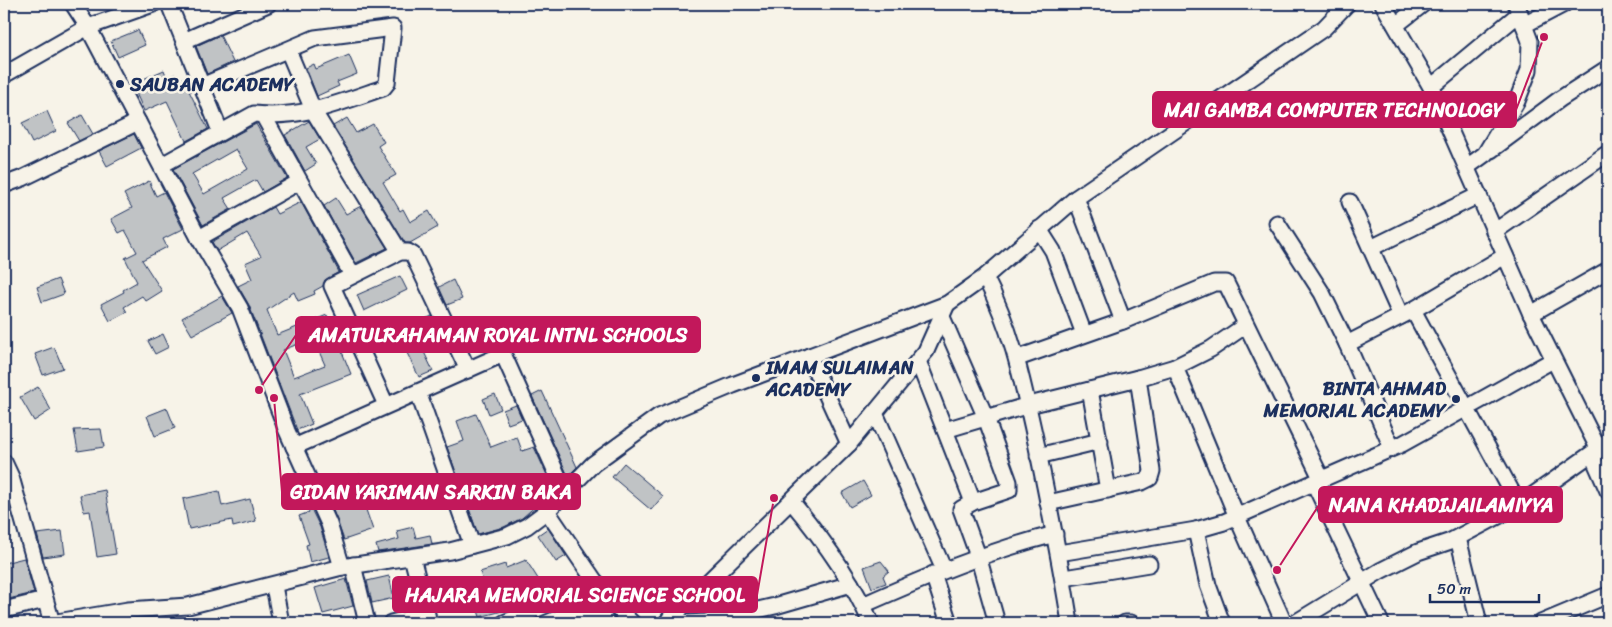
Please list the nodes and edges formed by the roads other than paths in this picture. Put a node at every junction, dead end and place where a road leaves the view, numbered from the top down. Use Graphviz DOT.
graph roads {
  1 [pos="73,4"];
  2 [pos="153,4"];
  3 [pos="169,4"];
  4 [pos="268,4"];
  5 [pos="1348,4"];
  6 [pos="1383,4"];
  7 [pos="1422,4"];
  8 [pos="1564,4"];
  9 [pos="1520,14"];
  10 [pos="1396,25"];
  11 [pos="88,27"];
  12 [pos="184,41"];
  13 [pos="288,50"];
  14 [pos="1608,68"];
  15 [pos="4,75"];
  16 [pos="202,86"];
  17 [pos="1431,87"];
  18 [pos="314,112"];
  19 [pos="263,115"];
  20 [pos="138,122"];
  21 [pos="220,131"];
  22 [pos="1608,152"];
  23 [pos="1485,154"];
  24 [pos="162,165"];
  25 [pos="1467,167"];
  26 [pos="299,182"];
  27 [pos="4,185"];
  28 [pos="1479,195"];
  29 [pos="1076,198"];
  30 [pos="1350,202"];
  31 [pos="1277,222"];
  32 [pos="1039,229"];
  33 [pos="1494,232"];
  34 [pos="199,238"];
  35 [pos="1371,248"];
  36 [pos="400,252"];
  37 [pos="1505,256"];
  38 [pos="1608,270"];
  39 [pos="352,275"];
  40 [pos="985,276"];
  41 [pos="944,311"];
  42 [pos="1407,312"];
  43 [pos="1531,314"];
  44 [pos="1123,321"];
  45 [pos="1246,325"];
  46 [pos="1084,334"];
  47 [pos="1347,344"];
  48 [pos="809,356"];
  49 [pos="1018,358"];
  50 [pos="1553,360"];
  51 [pos="918,361"];
  52 [pos="1175,367"];
  53 [pos="468,370"];
  54 [pos="1138,378"];
  55 [pos="1090,390"];
  56 [pos="418,392"];
  57 [pos="386,405"];
  58 [pos="1028,405"];
  59 [pos="1466,409"];
  60 [pos="875,413"];
  61 [pos="986,418"];
  62 [pos="945,430"];
  63 [pos="1100,441"];
  64 [pos="849,444"];
  65 [pos="294,447"];
  66 [pos="1392,448"];
  67 [pos="1600,449"];
  68 [pos="1038,456"];
  69 [pos="4,462"];
  70 [pos="1318,481"];
  71 [pos="1108,490"];
  72 [pos="1608,491"];
  73 [pos="565,492"];
  74 [pos="791,501"];
  75 [pos="973,502"];
  76 [pos="1048,503"];
  77 [pos="1519,505"];
  78 [pos="547,511"];
  79 [pos="1237,517"];
  80 [pos="1196,530"];
  81 [pos="1055,534"];
  82 [pos="1458,538"];
  83 [pos="472,545"];
  84 [pos="1059,553"];
  85 [pos="978,556"];
  86 [pos="412,557"];
  87 [pos="1150,564"];
  88 [pos="348,566"];
  89 [pos="939,572"];
  90 [pos="1064,578"];
  91 [pos="1360,582"];
  92 [pos="597,583"];
  93 [pos="851,584"];
  94 [pos="274,586"];
  95 [pos="1608,595"];
  96 [pos="45,600"];
  97 [pos="863,605"];
  98 [pos="4,610"];
  99 [pos="428,619"];
  100 [pos="668,621"];
  101 [pos="51,623"];
  102 [pos="282,623"];
  103 [pos="367,623"];
  104 [pos="391,623"];
  105 [pos="504,623"];
  106 [pos="632,623"];
  107 [pos="871,623"];
  108 [pos="950,623"];
  109 [pos="997,623"];
  110 [pos="1070,623"];
  111 [pos="1124,623"];
  112 [pos="1131,623"];
  113 [pos="1222,623"];
  114 [pos="1284,623"];
  115 [pos="1295,623"];
  116 [pos="1381,623"];
  117 [pos="1480,623"];
  118 [pos="1542,623"];
  1 -- 11 [label="street"];
  2 -- 11 [label="street"];
  3 -- 12 [label="street"];
  4 -- 12 [label="street"];
  5 -- 29 [label="street"];
  6 -- 10 [label="street"];
  7 -- 10 [label="street"];
  8 -- 9 [label="street"];
  9 -- 17 [label="street"];
  9 -- 23 [label="street"];
  10 -- 17 [label="street"];
  11 -- 15 [label="street"];
  11 -- 20 [label="street"];
  12 -- 16 [label="street"];
  13 -- 16 [label="street"];
  13 -- 18 [label="street"];
  13 -- 18 [label="street"];
  14 -- 23 [label="street"];
  16 -- 21 [label="street"];
  17 -- 25 [label="street"];
  18 -- 19 [label="street"];
  18 -- 36 [label="street"];
  19 -- 21 [label="street"];
  19 -- 26 [label="street"];
  20 -- 24 [label="street"];
  20 -- 27 [label="street"];
  21 -- 24 [label="street"];
  22 -- 33 [label="street"];
  23 -- 25 [label="street"];
  24 -- 34 [label="street"];
  25 -- 28 [label="street"];
  26 -- 34 [label="street"];
  26 -- 39 [label="street"];
  28 -- 33 [label="street"];
  28 -- 35 [label="street"];
  29 -- 32 [label="street"];
  29 -- 44 [label="street"];
  30 -- 35 [label="street"];
  31 -- 47 [label="street"];
  32 -- 40 [label="street"];
  32 -- 46 [label="street"];
  33 -- 37 [label="street"];
  34 -- 65 [label="street"];
  35 -- 42 [label="street"];
  36 -- 39 [label="street"];
  36 -- 53 [label="street"];
  37 -- 42 [label="street"];
  37 -- 43 [label="street"];
  38 -- 43 [label="street"];
  39 -- 57 [label="street"];
  40 -- 41 [label="street"];
  40 -- 49 [label="street"];
  41 -- 48 [label="street"];
  41 -- 51 [label="street"];
  41 -- 61 [label="street"];
  42 -- 47 [label="street"];
  42 -- 59 [label="street"];
  43 -- 50 [label="street"];
  44 -- 45 [label="street"];
  44 -- 46 [label="street"];
  45 -- 52 [label="street"];
  45 -- 70 [label="street"];
  46 -- 49 [label="street"];
  47 -- 66 [label="street"];
  48 -- 64 [label="street"];
  48 -- 73 [label="street"];
  49 -- 58 [label="street"];
  50 -- 59 [label="street"];
  50 -- 67 [label="street"];
  51 -- 60 [label="street"];
  51 -- 62 [label="street"];
  52 -- 54 [label="street"];
  52 -- 79 [label="street"];
  53 -- 56 [label="street"];
  53 -- 73 [label="street"];
  54 -- 55 [label="street"];
  54 -- 71 [label="street"];
  55 -- 58 [label="street"];
  55 -- 63 [label="street"];
  56 -- 57 [label="street"];
  56 -- 83 [label="street"];
  57 -- 65 [label="street"];
  58 -- 61 [label="street"];
  58 -- 68 [label="street"];
  59 -- 66 [label="street"];
  59 -- 77 [label="street"];
  60 -- 64 [label="street"];
  60 -- 89 [label="street"];
  61 -- 62 [label="street"];
  61 -- 75 [label="street"];
  62 -- 75 [label="street"];
  63 -- 68 [label="street"];
  63 -- 71 [label="street"];
  64 -- 74 [label="street"];
  65 -- 88 [label="street"];
  66 -- 70 [label="street"];
  67 -- 72 [label="street"];
  67 -- 77 [label="street"];
  68 -- 76 [label="street"];
  69 -- 96 [label="street"];
  70 -- 79 [label="street"];
  70 -- 91 [label="street"];
  71 -- 76 [label="street"];
  73 -- 78 [label="street"];
  74 -- 93 [label="street"];
  74 -- 100 [label="street"];
  75 -- 85 [label="street"];
  76 -- 81 [label="street"];
  77 -- 82 [label="street"];
  78 -- 83 [label="street"];
  78 -- 92 [label="street"];
  79 -- 80 [label="street"];
  79 -- 114 [label="street"];
  80 -- 84 [label="street"];
  80 -- 113 [label="street"];
  81 -- 84 [label="street"];
  81 -- 85 [label="street"];
  82 -- 91 [label="street"];
  82 -- 117 [label="street"];
  83 -- 86 [label="street"];
  84 -- 90 [label="street"];
  85 -- 89 [label="street"];
  85 -- 109 [label="street"];
  86 -- 88 [label="street"];
  86 -- 99 [label="street"];
  87 -- 90 [label="street"];
  88 -- 94 [label="street"];
  88 -- 103 [label="street"];
  89 -- 97 [label="street"];
  89 -- 108 [label="street"];
  90 -- 110 [label="street"];
  91 -- 115 [label="street"];
  91 -- 116 [label="street"];
  92 -- 105 [label="street"];
  92 -- 106 [label="street"];
  93 -- 97 [label="street"];
  93 -- 100 [label="street"];
  94 -- 101 [label="street"];
  94 -- 102 [label="street"];
  95 -- 118 [label="street"];
  96 -- 98 [label="street"];
  96 -- 101 [label="street"];
  97 -- 107 [label="street"];
  99 -- 104 [label="street"];
  111 -- 112 [label="street"];
}
